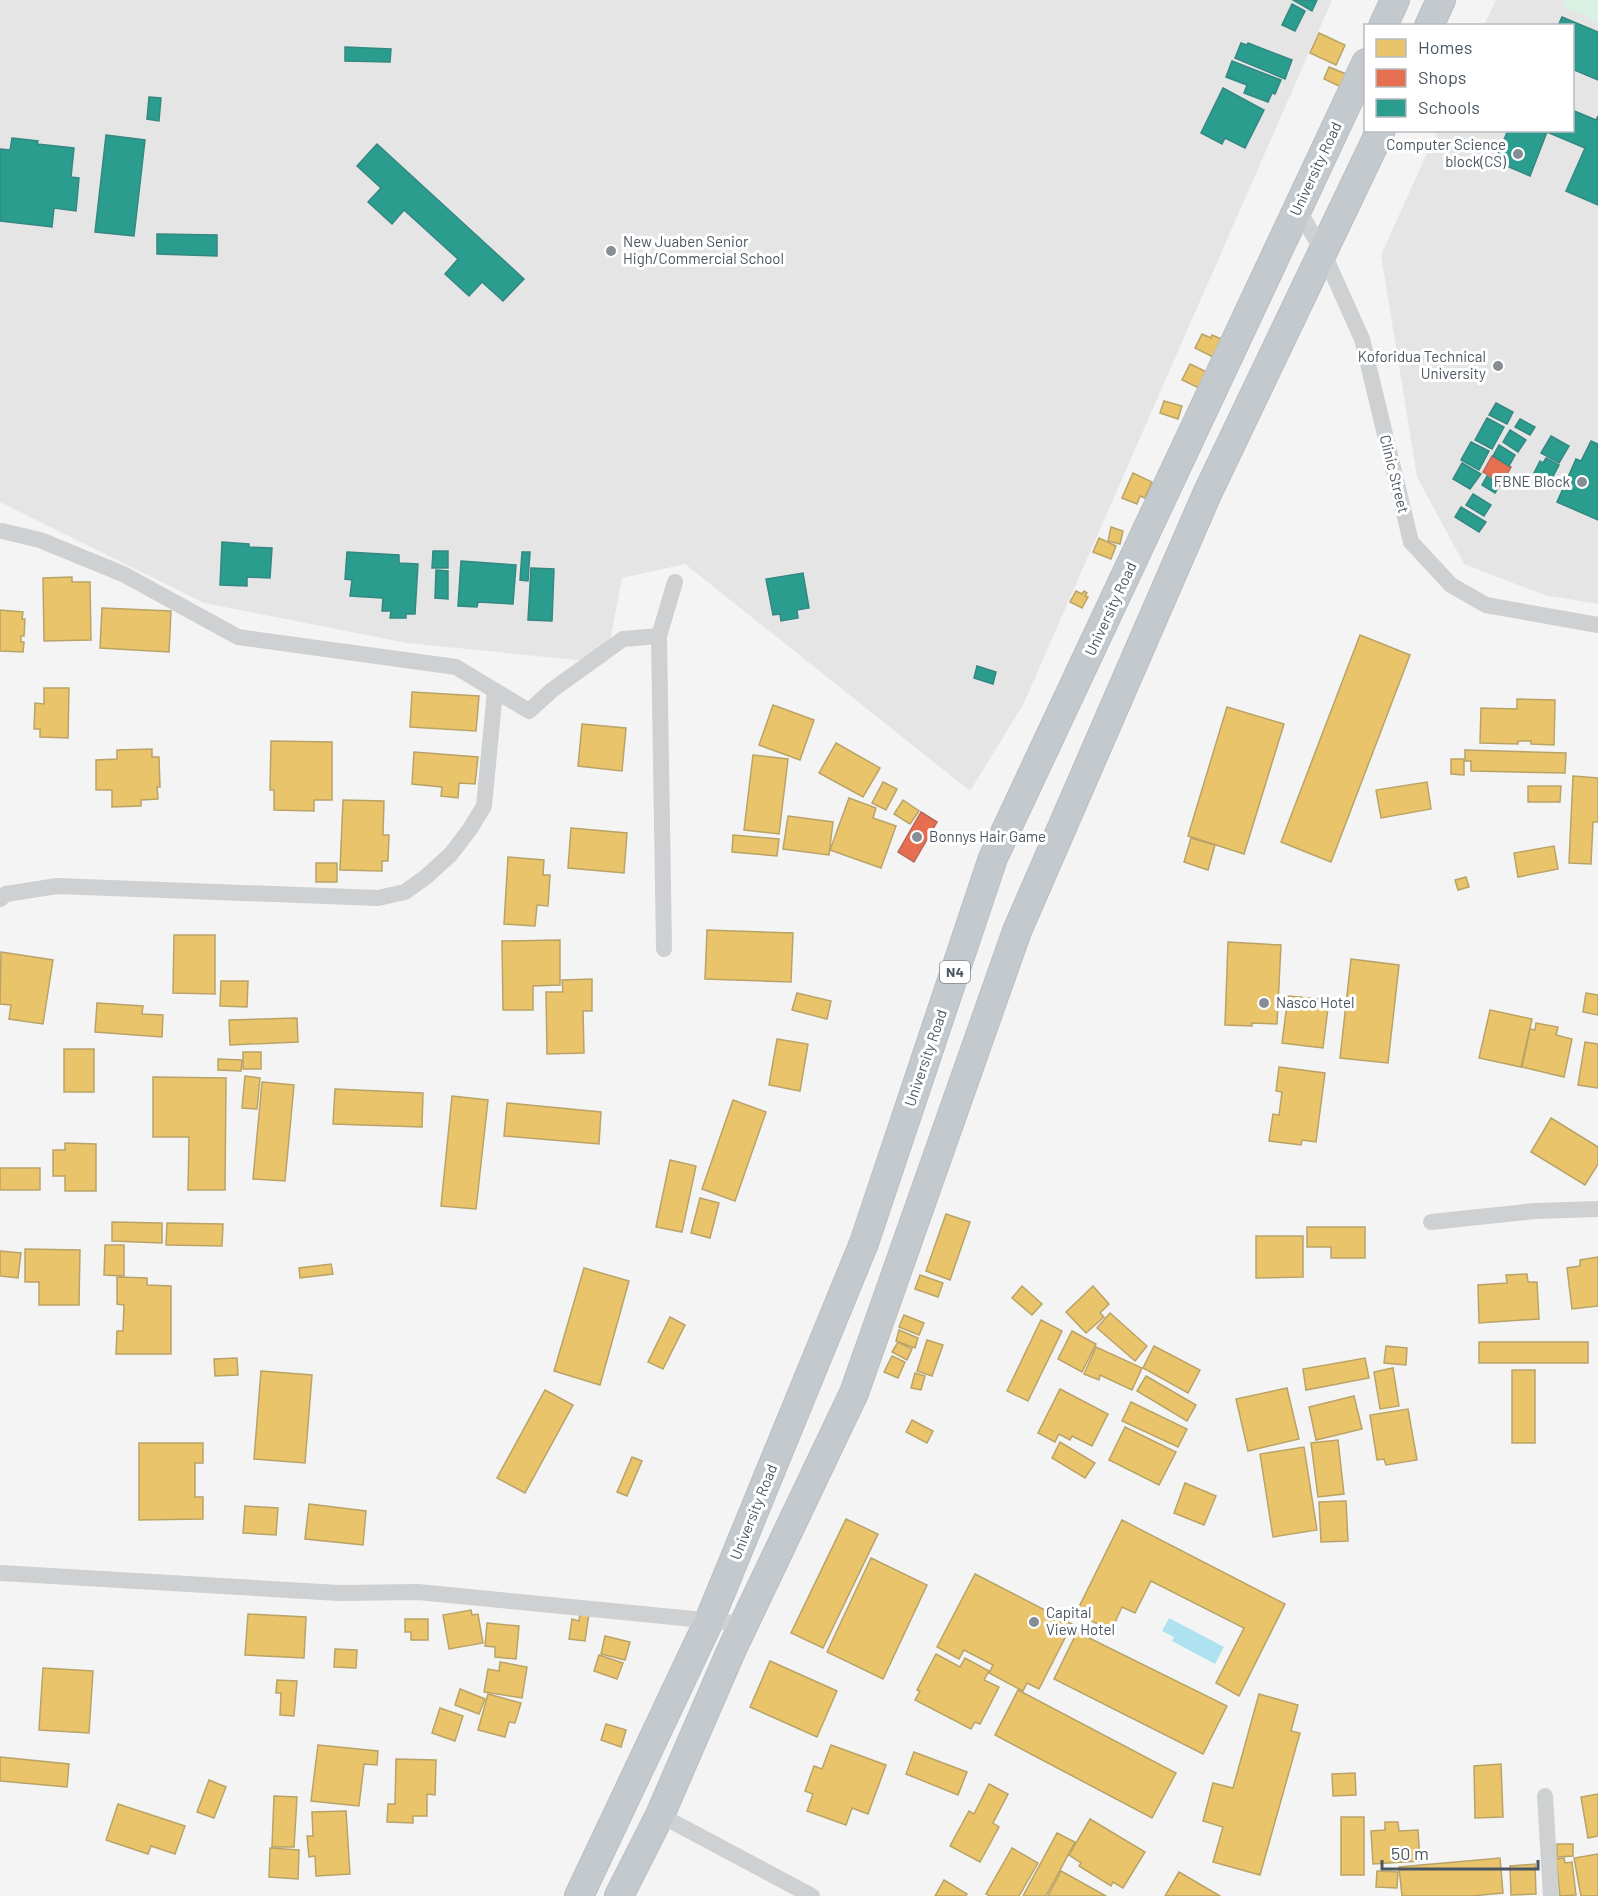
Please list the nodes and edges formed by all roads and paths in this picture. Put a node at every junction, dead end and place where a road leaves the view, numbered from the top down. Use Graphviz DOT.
graph roads {
  1 [pos="1395,0"];
  2 [pos="1441,0"];
  3 [pos="1384,24"];
  4 [pos="1430,24"];
  5 [pos="1364,65"];
  6 [pos="1380,132"];
  7 [pos="1298,209"];
  8 [pos="1323,252"];
  9 [pos="2,531"];
  10 [pos="675,582"];
  11 [pos="1598,625"];
  12 [pos="659,636"];
  13 [pos="495,691"];
  14 [pos="0,899"];
  15 [pos="664,949"];
  16 [pos="1598,1209"];
  17 [pos="1431,1222"];
  18 [pos="0,1573"];
  19 [pos="709,1621"];
  20 [pos="744,1624"];
  21 [pos="686,1671"];
  22 [pos="716,1685"];
  23 [pos="1545,1796"];
  24 [pos="660,1815"];
  25 [pos="579,1896"];
  26 [pos="619,1896"];
  27 [pos="812,1896"];
  28 [pos="1551,1896"];
  1 -- 3 [label="highway"];
  2 -- 4 [label="highway"];
  5 -- 7 [label="highway, University Road / N4"];
  6 -- 8 [label="highway"];
  7 -- 8 [label="street, Clinic Street"];
  7 -- 19 [label="highway, University Road / N4"];
  8 -- 11 [label="street, Clinic Street"];
  8 -- 20 [label="highway"];
  9 -- 13 [label="street"];
  10 -- 12 [label="street"];
  12 -- 13 [label="street"];
  12 -- 15 [label="street"];
  13 -- 14 [label="street"];
  16 -- 17 [label="street"];
  18 -- 19 [label="street"];
  19 -- 20 [label="street"];
  19 -- 21 [label="highway, University Road / N4"];
  20 -- 22 [label="highway"];
  21 -- 22 [label="highway"];
  21 -- 25 [label="highway, University Road / N4"];
  22 -- 24 [label="highway"];
  23 -- 28 [label="street"];
  24 -- 26 [label="highway"];
  24 -- 27 [label="street"];
}
